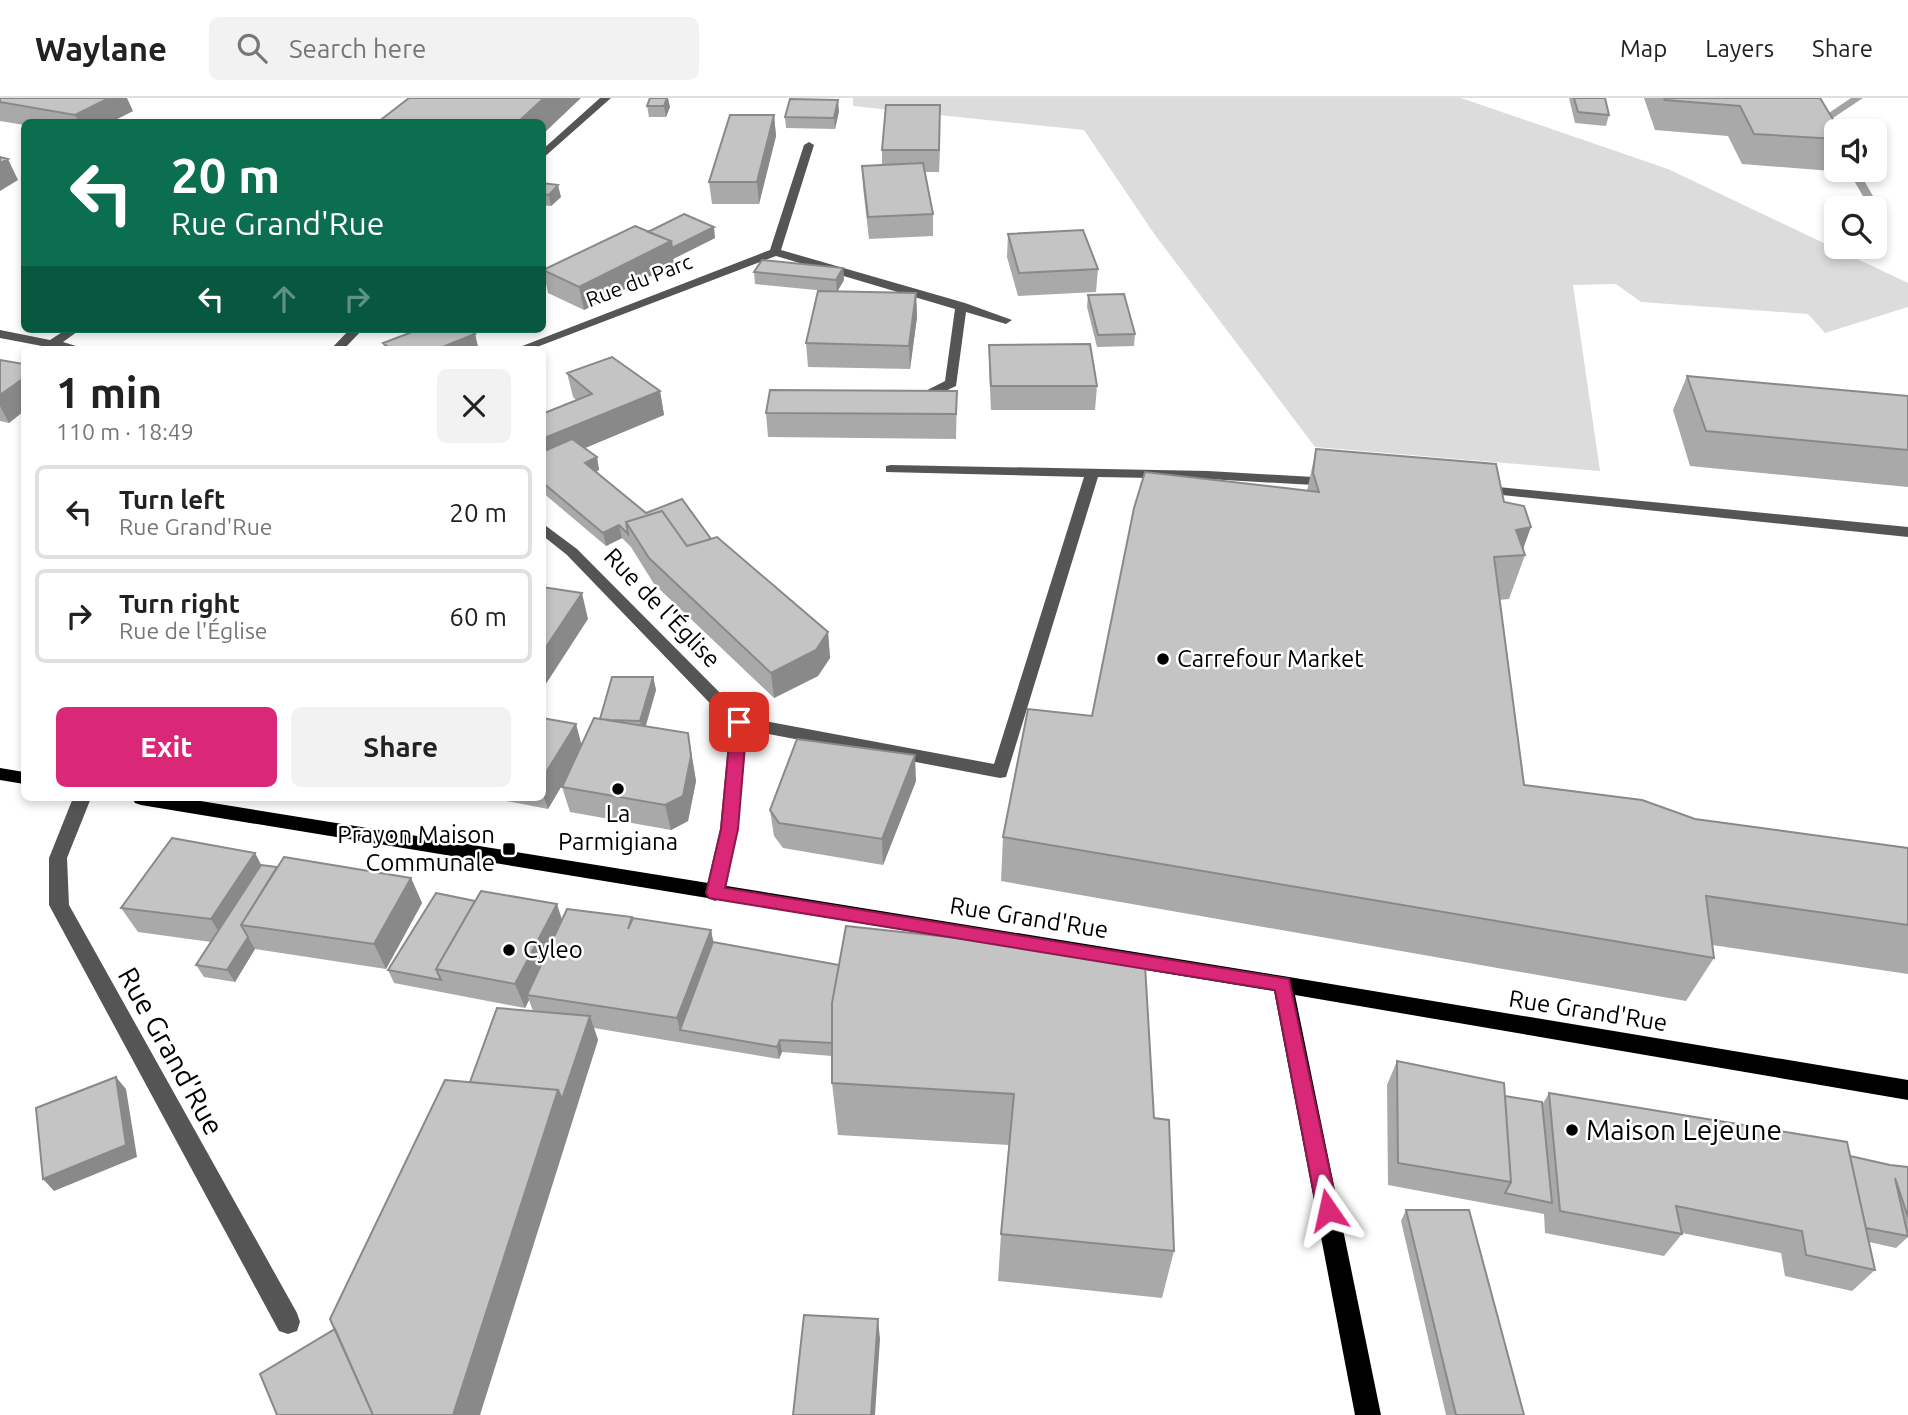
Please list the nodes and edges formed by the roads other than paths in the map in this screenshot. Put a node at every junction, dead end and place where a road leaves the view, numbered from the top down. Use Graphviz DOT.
graph roads {
  1 [pos="606,98"];
  2 [pos="809,145"];
  3 [pos="546,152"];
  4 [pos="775,251"];
  5 [pos="961,306"];
  6 [pos="1006,320"];
  7 [pos="69,333"];
  8 [pos="353,333"];
  9 [pos="0,334"];
  10 [pos="52,344"];
  11 [pos="62,346"];
  12 [pos="340,346"];
  13 [pos="528,346"];
  14 [pos="905,404"];
  15 [pos="891,469"];
  16 [pos="1092,473"];
  17 [pos="1343,482"];
  18 [pos="1465,488"];
  19 [pos="546,530"];
  20 [pos="1908,532"];
  21 [pos="739,722"];
  22 [pos="0,774"];
  23 [pos="21,778"];
  24 [pos="81,801"];
  25 [pos="159,801"];
  26 [pos="715,893"];
  27 [pos="1283,984"];
  28 [pos="1908,1090"];
  29 [pos="288,1322"];
  30 [pos="1368,1415"];
  1 -- 3 [label="street"];
  2 -- 4 [label="street"];
  4 -- 5 [label="street"];
  4 -- 13 [label="street, Rue du Parc"];
  5 -- 6 [label="street"];
  5 -- 14 [label="street"];
  7 -- 10 [label="street"];
  8 -- 12 [label="street"];
  9 -- 10 [label="street"];
  10 -- 11 [label="street"];
  15 -- 16 [label="street"];
  16 -- 17 [label="street"];
  16 -- 21 [label="street"];
  18 -- 20 [label="street"];
  19 -- 21 [label="street, Rue de l'Église"];
  21 -- 26 [label="street"];
  22 -- 23 [label="main road"];
  24 -- 29 [label="street, Rue Grand'Rue"];
  25 -- 26 [label="main road, Rue Grand'Rue"];
  26 -- 27 [label="main road, Rue Grand'Rue"];
  27 -- 28 [label="main road, Rue Grand'Rue"];
  27 -- 30 [label="main road"];
}
